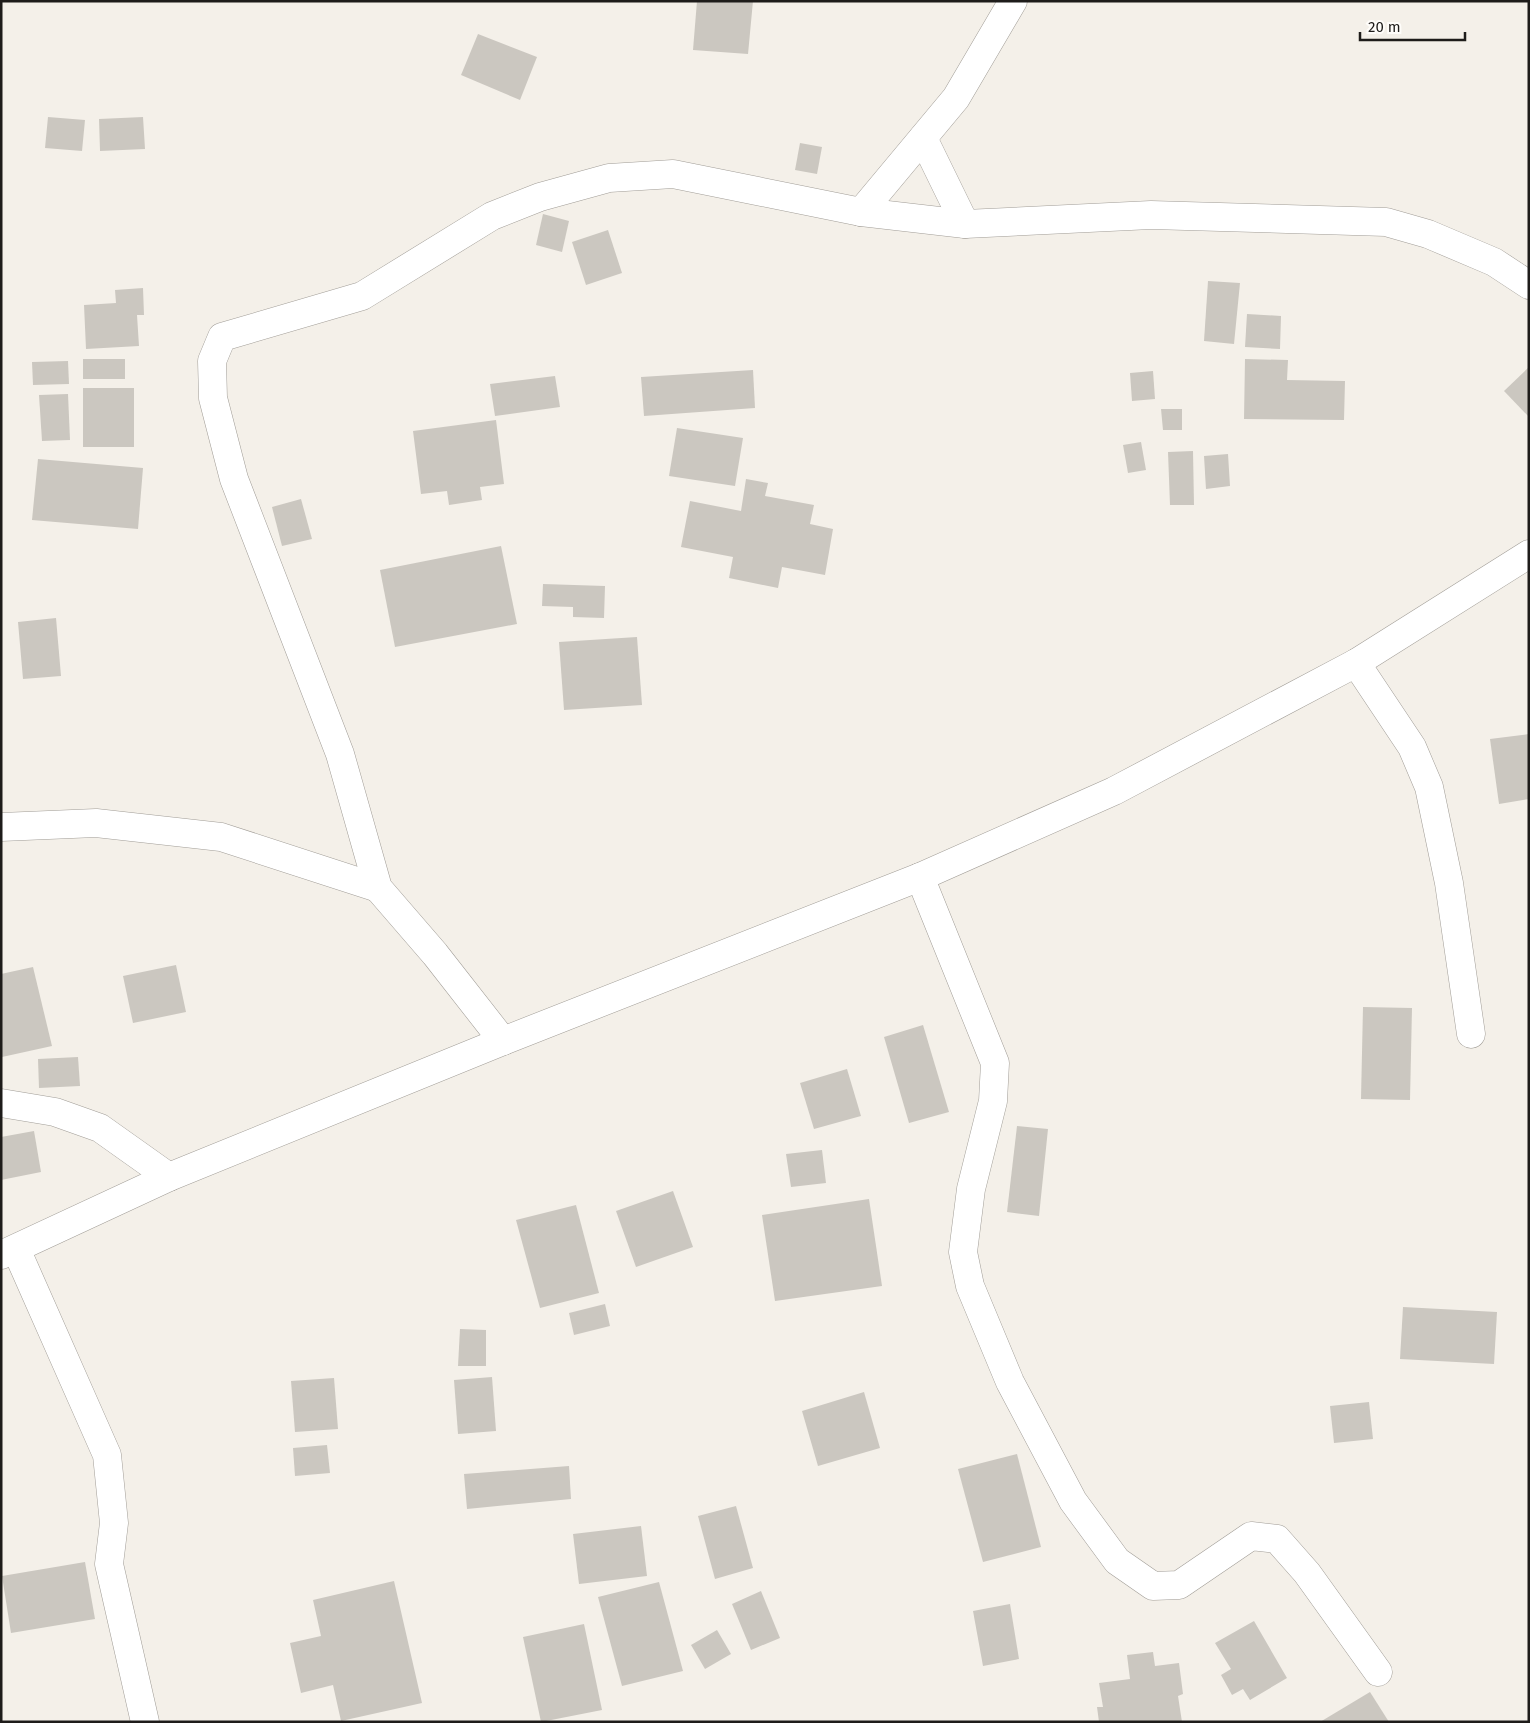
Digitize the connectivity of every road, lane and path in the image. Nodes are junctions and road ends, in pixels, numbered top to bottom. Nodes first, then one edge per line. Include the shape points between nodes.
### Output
1 (1013, 1) edge
2 (923, 138) junction
3 (861, 212) junction
4 (965, 224) junction
5 (1529, 285) edge
6 (1529, 554) edge
7 (1356, 663) junction
8 (1, 827) edge
9 (920, 877) junction
10 (378, 888) junction
11 (1471, 1034) dead end
12 (503, 1041) junction
13 (1, 1103) edge
14 (169, 1177) junction
15 (9, 1252) edge
16 (1378, 1672) dead end
17 (146, 1722) edge

1 - 2 street via 956,98
2 - 3 street
2 - 4 street
3 - 4 street
3 - 10 street via 673,174 609,178 492,216 362,296 222,337 212,361 213,398 234,479 340,754
4 - 5 street via 1151,215 1386,222 1428,234 1494,262
6 - 7 street
7 - 9 street via 1114,791
7 - 11 street via 1412,747 1429,787 1450,883
8 - 10 street via 96,823 221,837
9 - 12 street
9 - 16 street via 995,1064 993,1101 971,1189 963,1252 970,1286 1010,1382 1073,1501 1117,1561 1153,1586 1179,1585 1251,1536 1277,1539 1308,1574
10 - 12 street
12 - 14 street
13 - 14 street via 55,1112 100,1128
14 - 15 street
15 - 17 street via 107,1455 114,1522 109,1564

